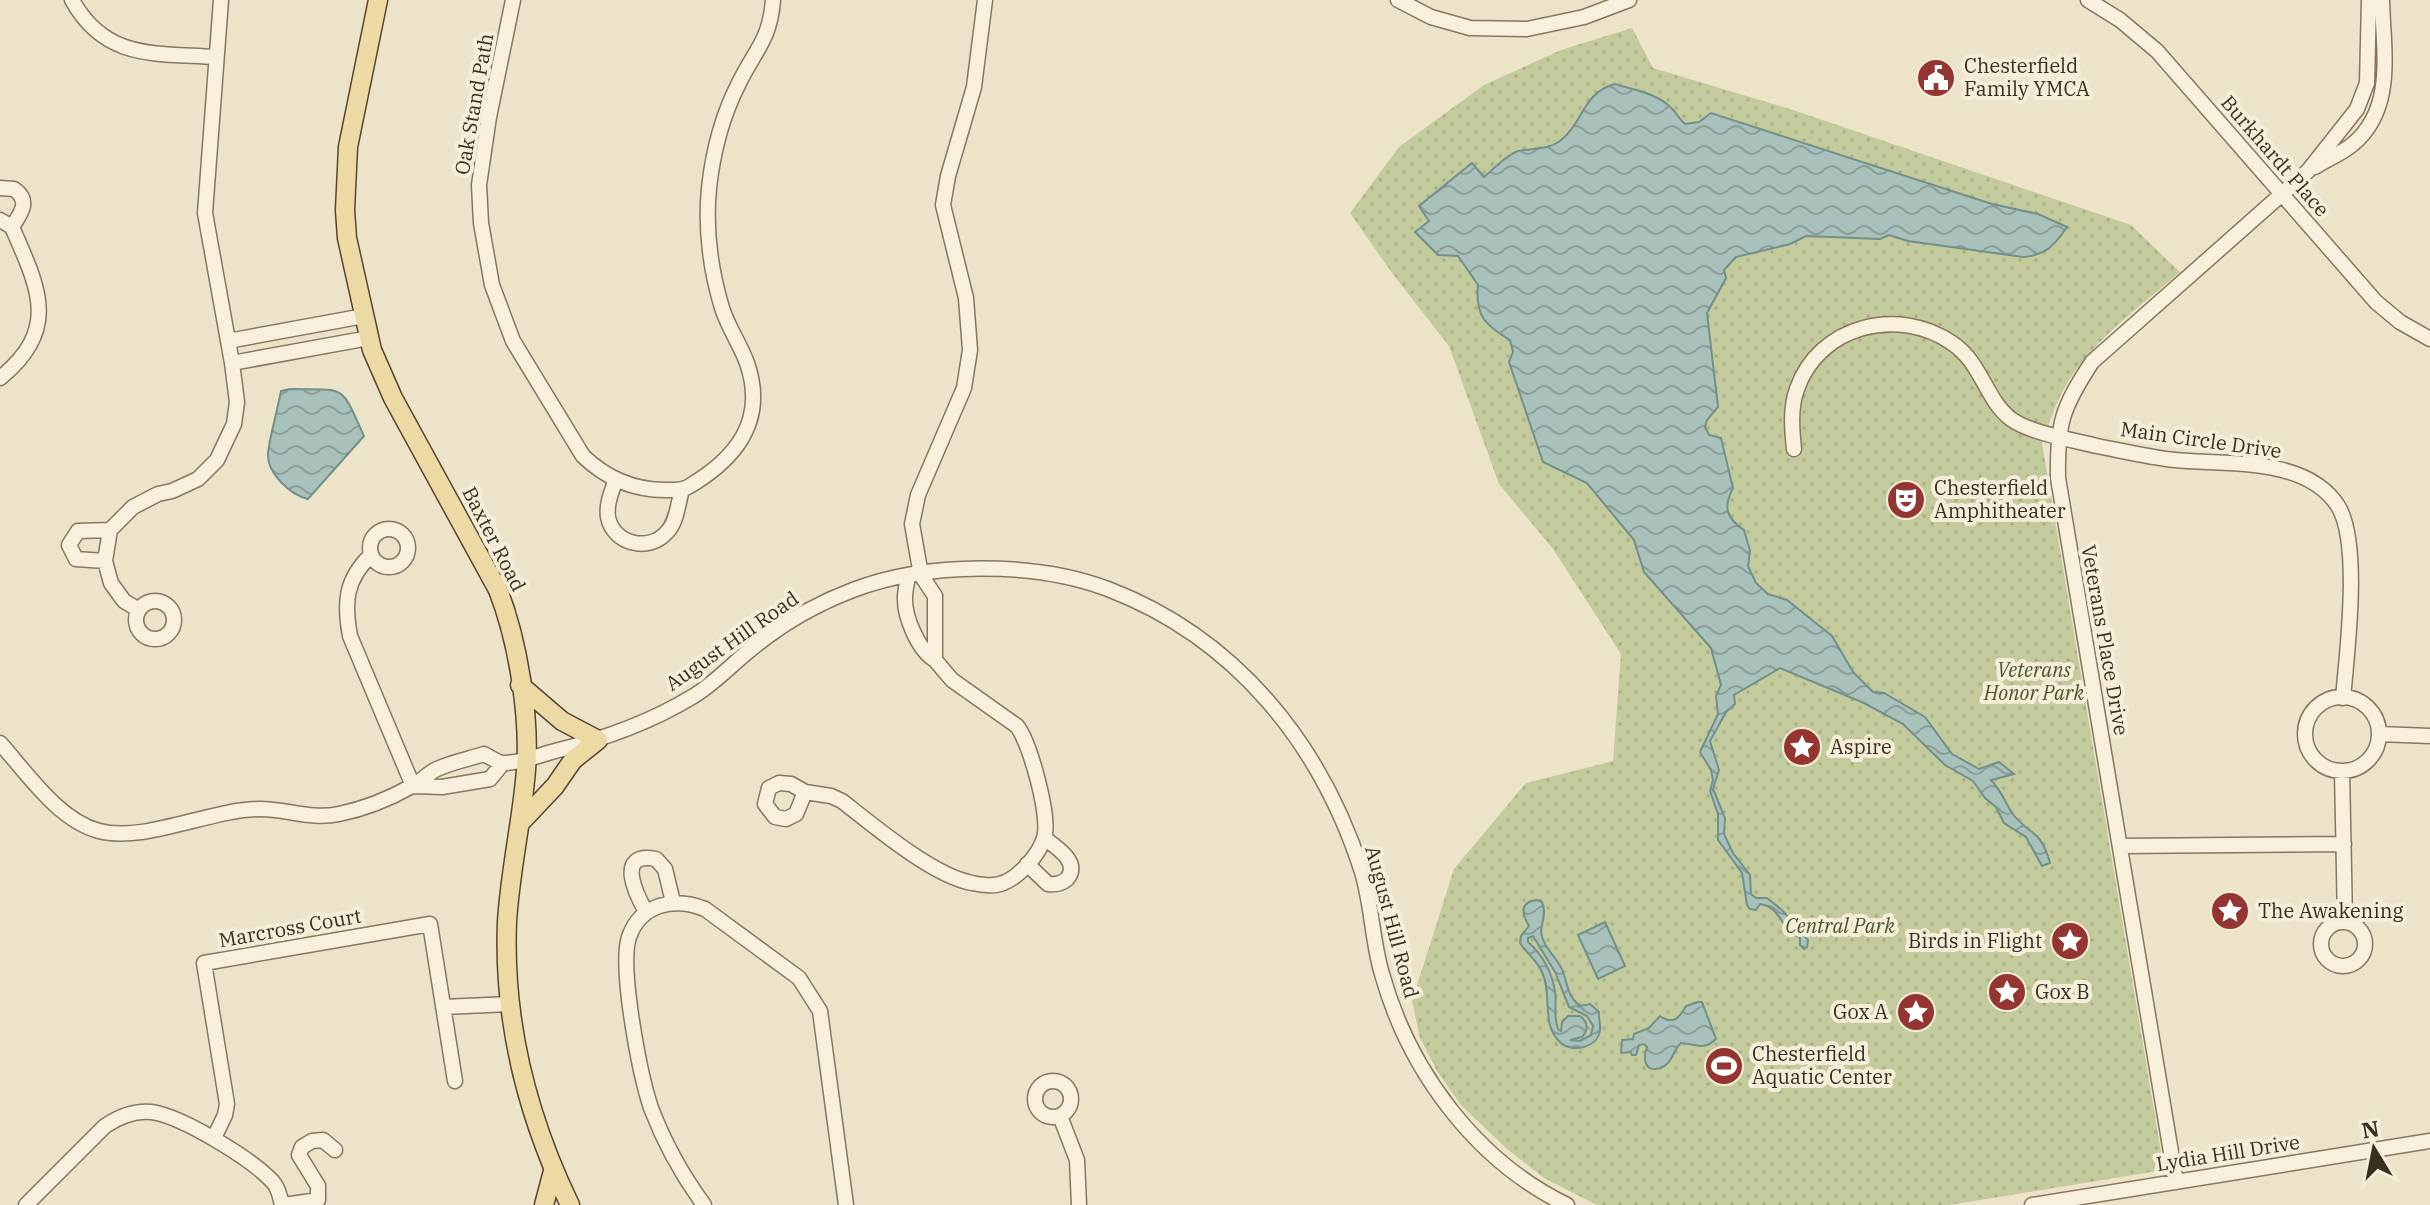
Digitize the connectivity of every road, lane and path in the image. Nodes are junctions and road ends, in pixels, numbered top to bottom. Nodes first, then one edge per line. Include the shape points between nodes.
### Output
1 (72, 0) edge
2 (221, 0) edge
3 (378, 0) edge
4 (513, 0) edge
5 (773, 0) edge
6 (985, 0) edge
7 (1398, 0) edge
8 (1629, 0) edge
9 (2088, 0) edge
10 (2369, 0) edge
11 (2382, 0) edge
12 (215, 57) junction
13 (2308, 171) junction
14 (0, 188) edge
15 (2282, 195) junction
16 (6, 224) edge
17 (364, 316) junction
18 (369, 338) junction
19 (2430, 339) edge
20 (228, 341) junction
21 (232, 363) junction
22 (0, 378) edge
23 (2058, 435) junction
24 (1794, 449) dead end
25 (616, 479) junction
26 (682, 490) junction
27 (110, 530) junction
28 (371, 555) dead end
29 (105, 561) junction
30 (915, 576) junction
31 (139, 610) dead end
32 (935, 660) junction
33 (520, 685) junction
34 (2343, 698) junction
35 (2379, 734) junction
36 (2430, 736) edge
37 (598, 740) junction
38 (0, 743) edge
39 (526, 758) junction
40 (503, 763) junction
41 (2342, 771) junction
42 (413, 786) junction
43 (805, 792) dead end
44 (521, 822) junction
45 (1044, 838) junction
46 (2344, 844) junction
47 (2120, 846) junction
48 (1027, 864) junction
49 (673, 902) junction
50 (646, 912) junction
51 (2345, 921) dead end
52 (510, 1004) junction
53 (443, 1007) junction
54 (455, 1081) dead end
55 (1060, 1116) dead end
56 (214, 1138) junction
57 (2430, 1142) edge
58 (335, 1150) dead end
59 (553, 1171) junction
60 (2176, 1182) junction
61 (319, 1203) edge
62 (26, 1205) edge
63 (283, 1205) edge
64 (544, 1205) edge
65 (570, 1205) edge
66 (704, 1205) edge
67 (846, 1205) edge
68 (1079, 1205) edge
69 (1567, 1205) edge
70 (2032, 1205) edge

1 - 12 street via 99,35 122,48
2 - 12 street
3 - 17 main road, Baxter Road via 348,147 345,210
4 - 25 street, Oak Stand Path via 479,185 492,285 513,341 583,456
5 - 26 street via 765,41 740,81 714,148 708,217 711,264 723,310 748,364 753,409 747,433 734,453
6 - 30 street via 974,87 943,205 966,298 970,350 964,388 918,495 912,524
7 - 8 street via 1470,28 1527,29 1584,17
9 - 15 street, Burkhardt Place via 2157,51
10 - 13 street via 2367,83 2357,109
11 - 13 street via 2384,92 2374,120 2353,144
12 - 20 street via 205,213
13 - 15 street, Veterans Place Drive
14 - 16 street via 14,189 24,209
15 - 19 street, Burkhardt Place via 2376,302
15 - 23 street, Veterans Place Drive via 2092,362 2069,397
16 - 22 street via 38,287 39,313 35,337 20,362
17 - 18 main road, Baxter Road
17 - 20 street
18 - 21 street
18 - 33 main road, Baxter Road via 393,398 498,590
20 - 21 street
21 - 27 street via 234,424 217,460 198,479 133,507
23 - 24 street, Main Circle Drive via 2009,418 1973,361 1942,337 1902,324 1872,325 1843,334 1807,368 1796,391 1791,422
23 - 34 street, Main Circle Drive via 2125,453 2246,463 2305,477 2322,488 2337,505 2348,540
23 - 47 street, Veterans Place Drive via 2058,478
25 - 26 street, Oak Stand Path via 645,490
25 - 26 street via 607,509 614,531 627,542 658,540 667,533
27 - 29 street
27 - 29 street via 78,531 69,545 76,559
28 - 42 street via 347,591 350,636
29 - 31 street via 111,583
30 - 32 street via 935,596
30 - 32 street via 905,597 907,613 921,646
30 - 37 street, August Hill Road via 885,580 818,606 783,625 694,696
30 - 69 street, August Hill Road via 1016,569 1104,588 1149,606 1202,639 1252,682 1314,761 1333,803 1362,874 1381,972 1411,1050 1464,1127 1540,1192
32 - 45 street via 952,680 1024,736 1046,824
33 - 37 main road via 562,721
33 - 39 main road, Baxter Road
34 - 35 street via 2371,711
34 - 41 street via 2316,708 2305,730 2318,763
35 - 36 street
35 - 41 street via 2371,756
37 - 39 street, August Hill Road
37 - 44 main road via 573,760
38 - 42 street via 81,823 122,834 261,809 313,817 338,814
39 - 40 street, August Hill Road
39 - 44 main road, Baxter Road
40 - 42 street via 490,779
40 - 42 street via 484,754 436,769
41 - 46 street
43 - 48 street via 842,801 925,862 969,883 1003,883
44 - 52 main road, Baxter Road via 508,920
45 - 48 street
45 - 48 street via 1067,856 1068,877 1048,884
46 - 47 street
46 - 51 street
47 - 60 street, Veterans Place Drive
49 - 50 street
49 - 50 street via 665,869 656,859 642,860 630,875
49 - 67 street via 705,909 799,978 814,999 820,1011
50 - 66 street via 629,938 626,957 637,1051 663,1136
52 - 53 street
52 - 59 main road, Baxter Road via 523,1078
53 - 54 street, Marcross Court
53 - 56 street, Marcross Court via 430,924 204,963 227,1104
55 - 68 street via 1077,1160
56 - 62 street via 158,1113 115,1119
56 - 63 street via 274,1183
57 - 60 street, Lydia Hill Drive
58 - 61 street via 323,1140 312,1141 299,1155 318,1186
59 - 64 main road
59 - 65 main road, Baxter Road
60 - 70 street, Lydia Hill Drive
61 - 63 street

